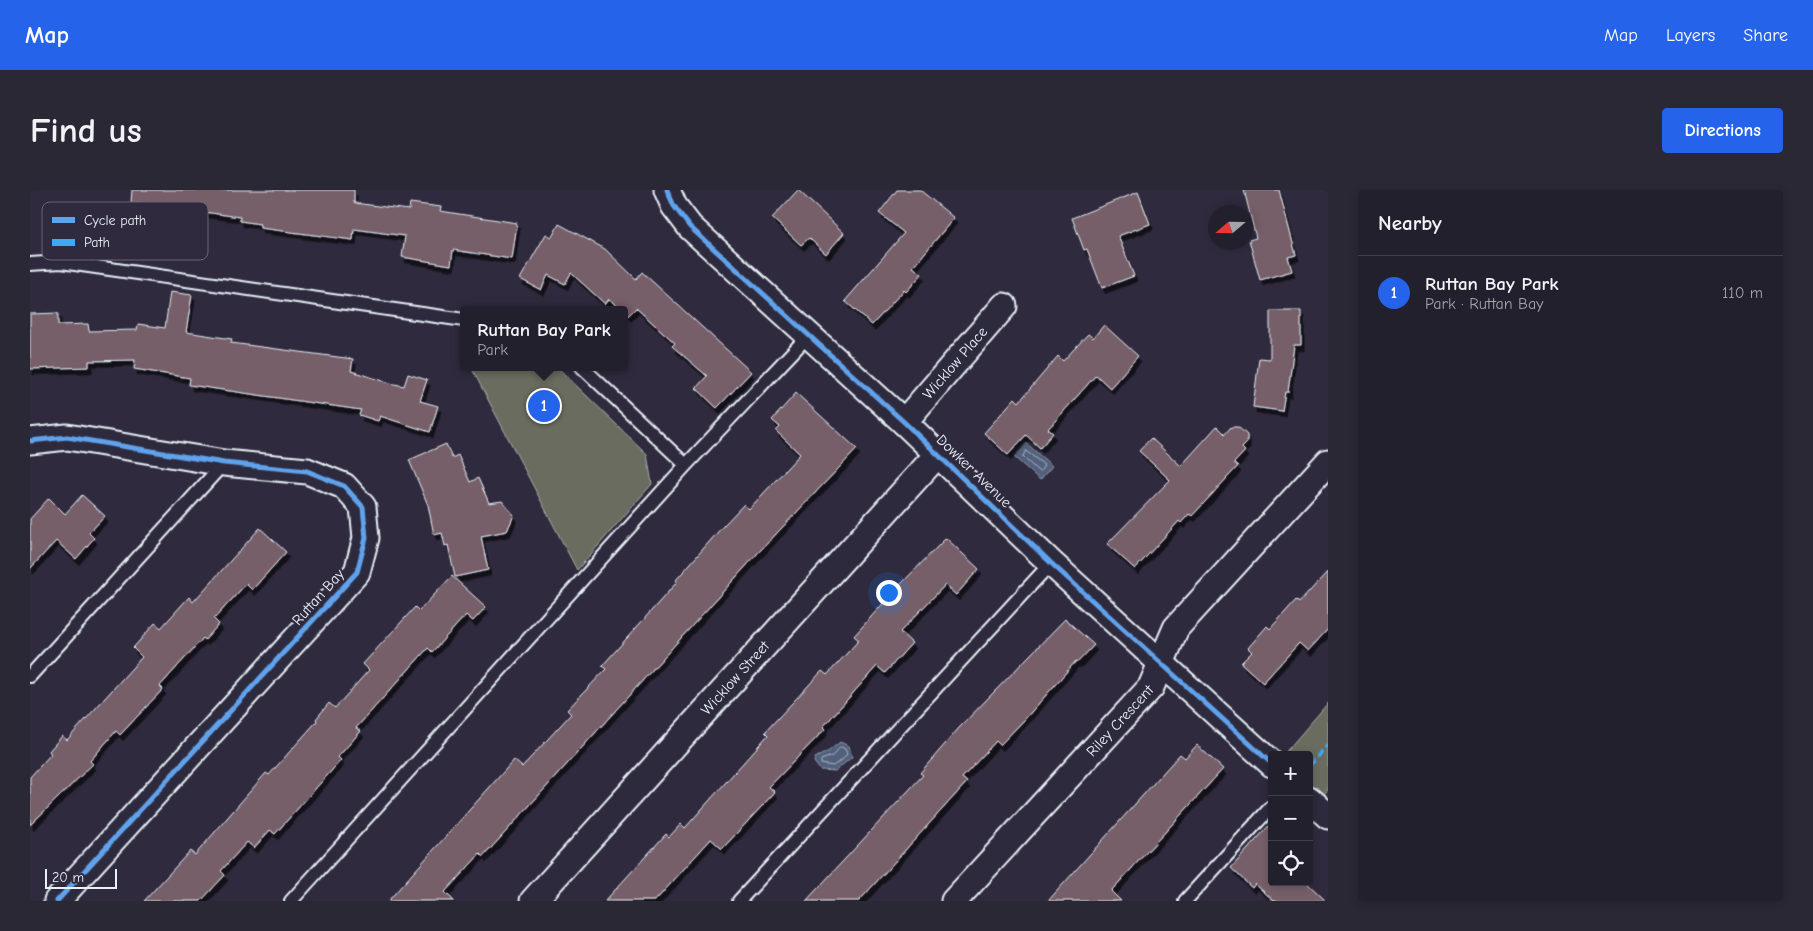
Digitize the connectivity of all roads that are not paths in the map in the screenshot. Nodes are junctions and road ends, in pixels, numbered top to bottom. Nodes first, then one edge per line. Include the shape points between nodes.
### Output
1 (667, 190) edge
2 (30, 264) edge
3 (1004, 306) dead end
4 (460, 319) edge
5 (808, 336) junction
6 (586, 371) edge
7 (904, 422) junction
8 (30, 442) edge
9 (938, 454) junction
10 (1328, 462) edge
11 (224, 463) junction
12 (686, 465) junction
13 (1051, 563) junction
14 (1160, 662) junction
15 (30, 676) edge
16 (1268, 760) edge
17 (1313, 803) edge
18 (1268, 810) edge
19 (1328, 816) edge
20 (57, 901) edge
21 (291, 901) edge
22 (533, 901) edge
23 (739, 901) edge
24 (954, 901) edge
25 (1185, 901) edge

1 - 5 street, Dowker Avenue via 674,206 690,227
2 - 4 lane via 61,262
3 - 7 street, Wicklow Place
5 - 7 street, Dowker Avenue
5 - 12 lane
6 - 12 lane
7 - 9 street, Dowker Avenue
8 - 11 street, Ruttan Bay via 67,437
9 - 13 street, Dowker Avenue
9 - 22 street, Wicklow Street
10 - 14 street, Riley Crescent via 1176,628
11 - 15 lane
11 - 20 street, Ruttan Bay via 307,471 344,486 363,507 366,538 357,572
12 - 21 lane
13 - 14 street, Dowker Avenue
13 - 23 lane
14 - 16 street, Dowker Avenue
14 - 24 street, Riley Crescent via 1151,687
17 - 19 street
18 - 25 lane

